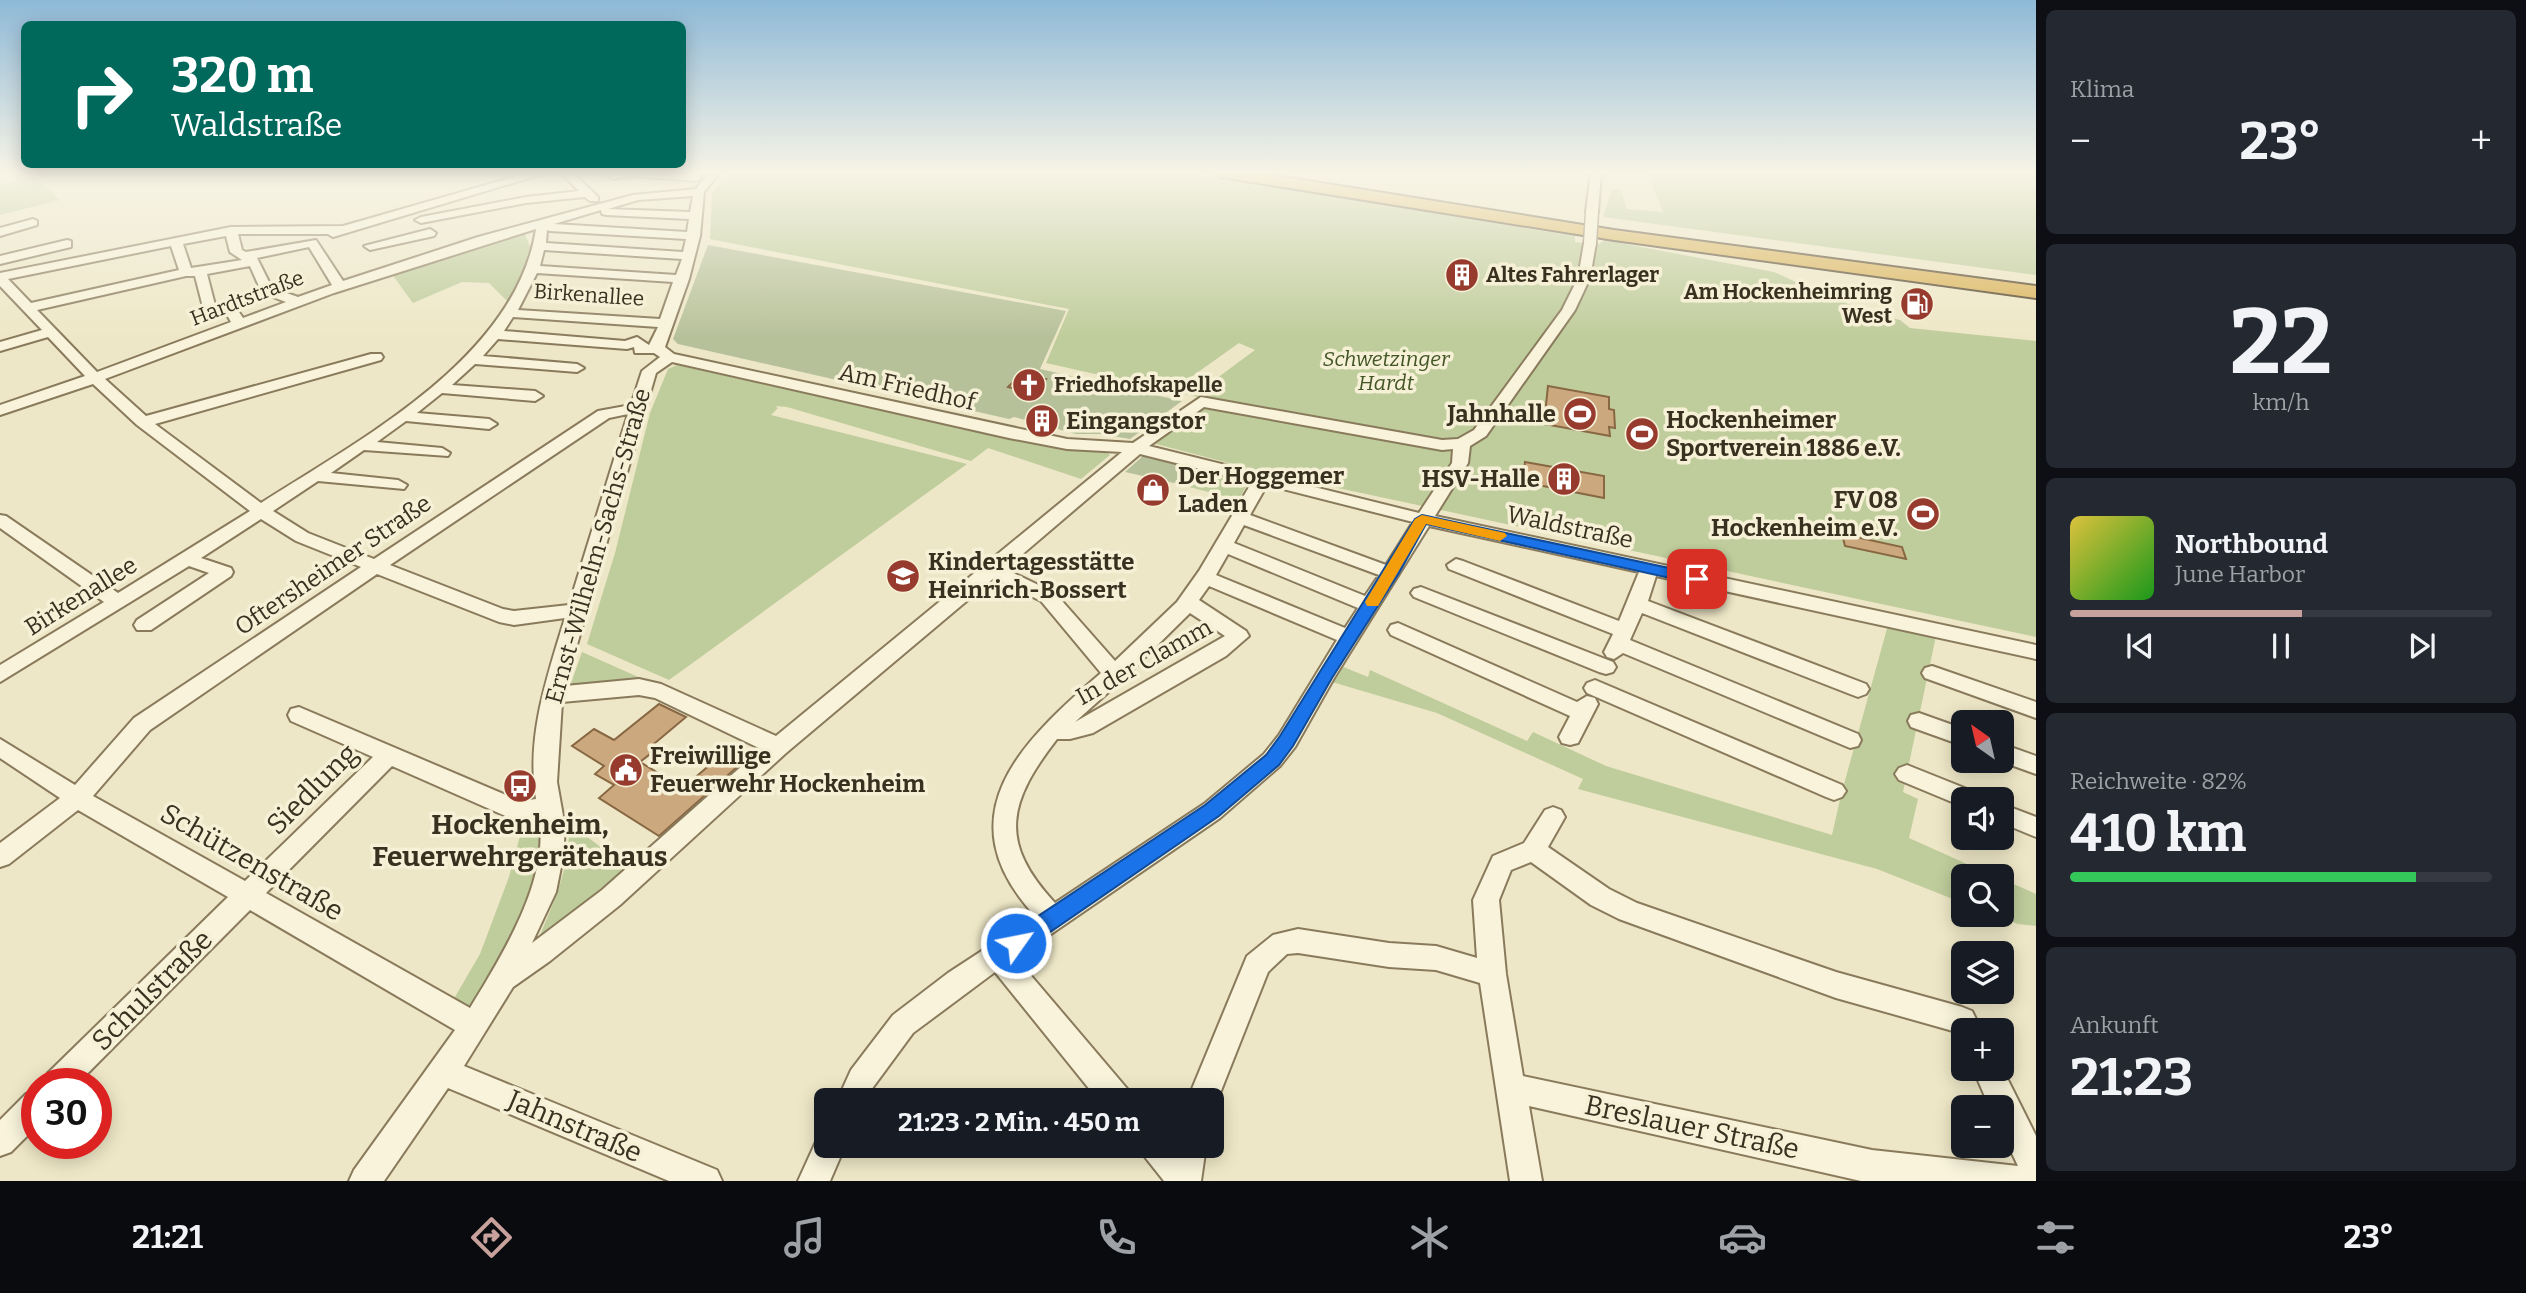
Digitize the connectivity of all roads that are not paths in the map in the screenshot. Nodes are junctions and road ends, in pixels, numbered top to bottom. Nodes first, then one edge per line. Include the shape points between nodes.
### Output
1 (18, 227) edge
2 (357, 227) edge
3 (380, 227) edge
4 (535, 227) edge
5 (539, 227) edge
6 (556, 227) edge
7 (694, 227) edge
8 (1570, 227) edge
9 (1591, 227) edge
10 (1620, 227) edge
11 (351, 229) junction
12 (232, 230) junction
13 (0, 232) edge
14 (430, 233) dead end
15 (1614, 234) junction
16 (694, 236) junction
17 (176, 242) junction
18 (312, 243) junction
19 (67, 244) dead end
20 (370, 246) junction
21 (540, 246) junction
22 (689, 256) junction
23 (250, 258) junction
24 (0, 260) edge
25 (1778, 268) dead end
26 (534, 269) junction
27 (387, 270) junction
28 (193, 272) junction
29 (683, 279) junction
30 (2, 283) edge
31 (2036, 283) edge
32 (339, 286) junction
33 (2036, 292) edge
34 (297, 301) junction
35 (27, 308) junction
36 (509, 313) junction
37 (239, 323) junction
38 (665, 323) junction
39 (50, 332) junction
40 (494, 334) junction
41 (0, 347) edge
42 (663, 352) junction
43 (376, 357) dead end
44 (469, 359) junction
45 (577, 368) dead end
46 (95, 378) junction
47 (438, 388) junction
48 (535, 396) dead end
49 (1201, 402) joint
50 (638, 408) junction
51 (0, 410) edge
52 (402, 416) junction
53 (143, 422) junction
54 (489, 424) dead end
55 (1462, 444) junction
56 (361, 445) junction
57 (1137, 448) junction
58 (442, 453) dead end
59 (316, 476) junction
60 (1262, 479) junction
61 (398, 485) dead end
62 (262, 512) junction
63 (1238, 517) junction
64 (1422, 519) junction
65 (0, 520) edge
66 (1225, 547) junction
67 (187, 559) junction
68 (1456, 565) dead end
69 (375, 567) junction
70 (1649, 569) junction
71 (993, 570) junction
72 (1391, 573) junction
73 (1204, 577) junction
74 (1421, 593) dead end
75 (1186, 601) junction
76 (117, 603) junction
77 (1637, 604) junction
78 (1371, 606) junction
79 (579, 610) junction
80 (144, 625) dead end
81 (1398, 631) dead end
82 (1621, 637) junction
83 (1350, 638) junction
84 (2036, 652) edge
85 (1606, 667) junction
86 (1931, 673) dead end
87 (1115, 675) junction
88 (0, 676) edge
89 (1595, 688) junction
90 (1858, 689) dead end
91 (552, 695) junction
92 (2036, 710) edge
93 (1582, 713) junction
94 (299, 715) dead end
95 (1919, 721) dead end
96 (1051, 731) junction
97 (1951, 733) edge
98 (1570, 737) dead end
99 (1850, 740) dead end
100 (0, 747) edge
101 (778, 747) junction
102 (390, 754) junction
103 (2014, 757) edge
104 (2036, 765) edge
105 (1907, 774) dead end
106 (1834, 791) dead end
107 (1951, 792) edge
108 (77, 797) junction
109 (551, 807) junction
110 (1553, 817) dead end
111 (2014, 818) edge
112 (2036, 827) edge
113 (1533, 850) junction
114 (0, 857) edge
115 (246, 896) junction
116 (1053, 919) junction
117 (997, 955) junction
118 (1492, 974) junction
119 (503, 978) junction
120 (1955, 1018) edge
121 (475, 1026) junction
122 (73, 1068) edge
123 (444, 1072) junction
124 (1993, 1081) edge
125 (858, 1088) edge
126 (1107, 1088) edge
127 (1207, 1088) edge
128 (1512, 1088) junction
129 (21, 1121) edge
130 (0, 1142) edge
131 (825, 1158) edge
132 (1166, 1158) edge
133 (1189, 1158) edge
134 (2036, 1169) edge
135 (1875, 1173) edge
136 (365, 1181) edge
137 (706, 1181) edge
138 (814, 1181) edge
139 (1185, 1181) edge
140 (1526, 1181) edge
141 (2017, 1181) edge

1 - 13 street
2 - 11 street
3 - 11 street
4 - 27 street, Hardtstraße
5 - 21 street, Birkenallee
6 - 16 street
7 - 16 street, Ernst-Wilhelm-Sachs-Straße
8 - 15 highway
9 - 55 street, bridge via 1584,278 1569,310 1480,433
10 - 31 highway
11 - 12 street
11 - 18 street via 310,238
11 - 20 street
12 - 17 street
12 - 23 street via 236,252
14 - 20 street
15 - 25 highway
15 - 33 highway
16 - 22 street, Ernst-Wilhelm-Sachs-Straße
17 - 28 street
17 - 30 street
18 - 23 street
18 - 32 street
19 - 24 street
20 - 27 street
21 - 22 street, Birkenallee
21 - 26 street, Birkenallee
22 - 29 street, Ernst-Wilhelm-Sachs-Straße
23 - 28 street
23 - 34 street via 267,290
26 - 29 street, Birkenallee
26 - 36 street, Birkenallee
27 - 32 street, Hardtstraße
28 - 35 street
28 - 37 street via 209,308 232,312
29 - 38 street, Ernst-Wilhelm-Sachs-Straße
30 - 35 street
32 - 34 street, Hardtstraße
34 - 37 street, Hardtstraße
35 - 39 street
36 - 38 street, Birkenallee
36 - 40 street, Birkenallee
37 - 46 street, Hardtstraße
38 - 42 street, Ernst-Wilhelm-Sachs-Straße
39 - 41 street
39 - 46 street
40 - 42 street, Birkenallee via 627,345 637,341 642,344 640,350
40 - 44 street, Birkenallee
42 - 50 street, Ernst-Wilhelm-Sachs-Straße via 649,371
42 - 57 street, Am Friedhof via 1009,433 1067,444
43 - 53 street
44 - 45 street
44 - 47 street, Birkenallee
46 - 51 street, Hardtstraße
46 - 53 street
47 - 48 street
47 - 52 street, Birkenallee
49 - 55 street via 1441,445
49 - 57 street
50 - 69 street, Oftersheimer Straße via 604,414
50 - 79 street, Ernst-Wilhelm-Sachs-Straße
52 - 54 street
52 - 56 street, Birkenallee
53 - 62 street
55 - 64 street via 1460,463
56 - 58 street
56 - 59 street, Birkenallee
57 - 60 street, Waldstraße
57 - 71 street
59 - 61 street
59 - 62 street, Birkenallee
60 - 63 street, In der Clamm
60 - 64 street, Waldstraße
62 - 67 street, Birkenallee
62 - 69 street via 302,537
63 - 66 street, In der Clamm
63 - 72 street
64 - 70 street, Waldstraße
64 - 72 street
65 - 76 street
66 - 73 street, In der Clamm
66 - 78 street
67 - 76 street, Birkenallee
67 - 80 street via 224,572
68 - 82 street
69 - 79 street via 508,617
69 - 108 street, Oftersheimer Straße via 142,724
70 - 77 street
70 - 84 street, Waldstraße
71 - 87 street, In der Clamm via 1048,597
71 - 101 street
72 - 78 street
73 - 75 street, In der Clamm
73 - 83 street, In der Clamm
74 - 85 street
75 - 87 street, In der Clamm via 1173,620
75 - 96 street, In der Clamm via 1239,636 1085,727
76 - 88 street, Birkenallee
77 - 82 street
77 - 90 street
78 - 83 street
79 - 91 street, Ernst-Wilhelm-Sachs-Straße
81 - 93 street
82 - 85 street
82 - 99 street
83 - 116 street via 1272,760 1212,811
85 - 89 street
86 - 92 street
87 - 96 street, In der Clamm
89 - 93 street
89 - 106 street
91 - 101 street via 650,689
91 - 109 street, Ernst-Wilhelm-Sachs-Straße via 545,782
93 - 98 street
94 - 102 street, Siedlung
95 - 97 street
96 - 116 street, In der Clamm via 1015,780 1003,827 1016,875
100 - 108 street, Schützenstraße
101 - 119 street via 547,950
102 - 109 street, Siedlung via 518,811
102 - 115 street, Siedlung
103 - 104 street
105 - 107 street
108 - 114 street, Oftersheimer Straße
108 - 115 street, Schützenstraße
109 - 119 street, Ernst-Wilhelm-Sachs-Straße via 554,827 543,892
110 - 113 street
111 - 112 street
113 - 118 street via 1502,863 1486,900
113 - 120 street via 1628,911 1836,985
115 - 121 street, Schützenstraße
115 - 122 street, Schulstraße
116 - 117 street
117 - 125 street via 903,1024
117 - 126 street
118 - 127 street via 1436,958 1298,941 1282,943 1257,965
118 - 128 street
119 - 121 street, Ernst-Wilhelm-Sachs-Straße
121 - 123 street, Ernst-Wilhelm-Sachs-Straße
123 - 136 street, Ernst-Wilhelm-Sachs-Straße
123 - 137 street, Jahnstraße
124 - 134 street
128 - 135 street, Breslauer Straße
128 - 140 street
129 - 130 street
131 - 138 street
132 - 139 street
133 - 139 street
135 - 141 street, Breslauer Straße

